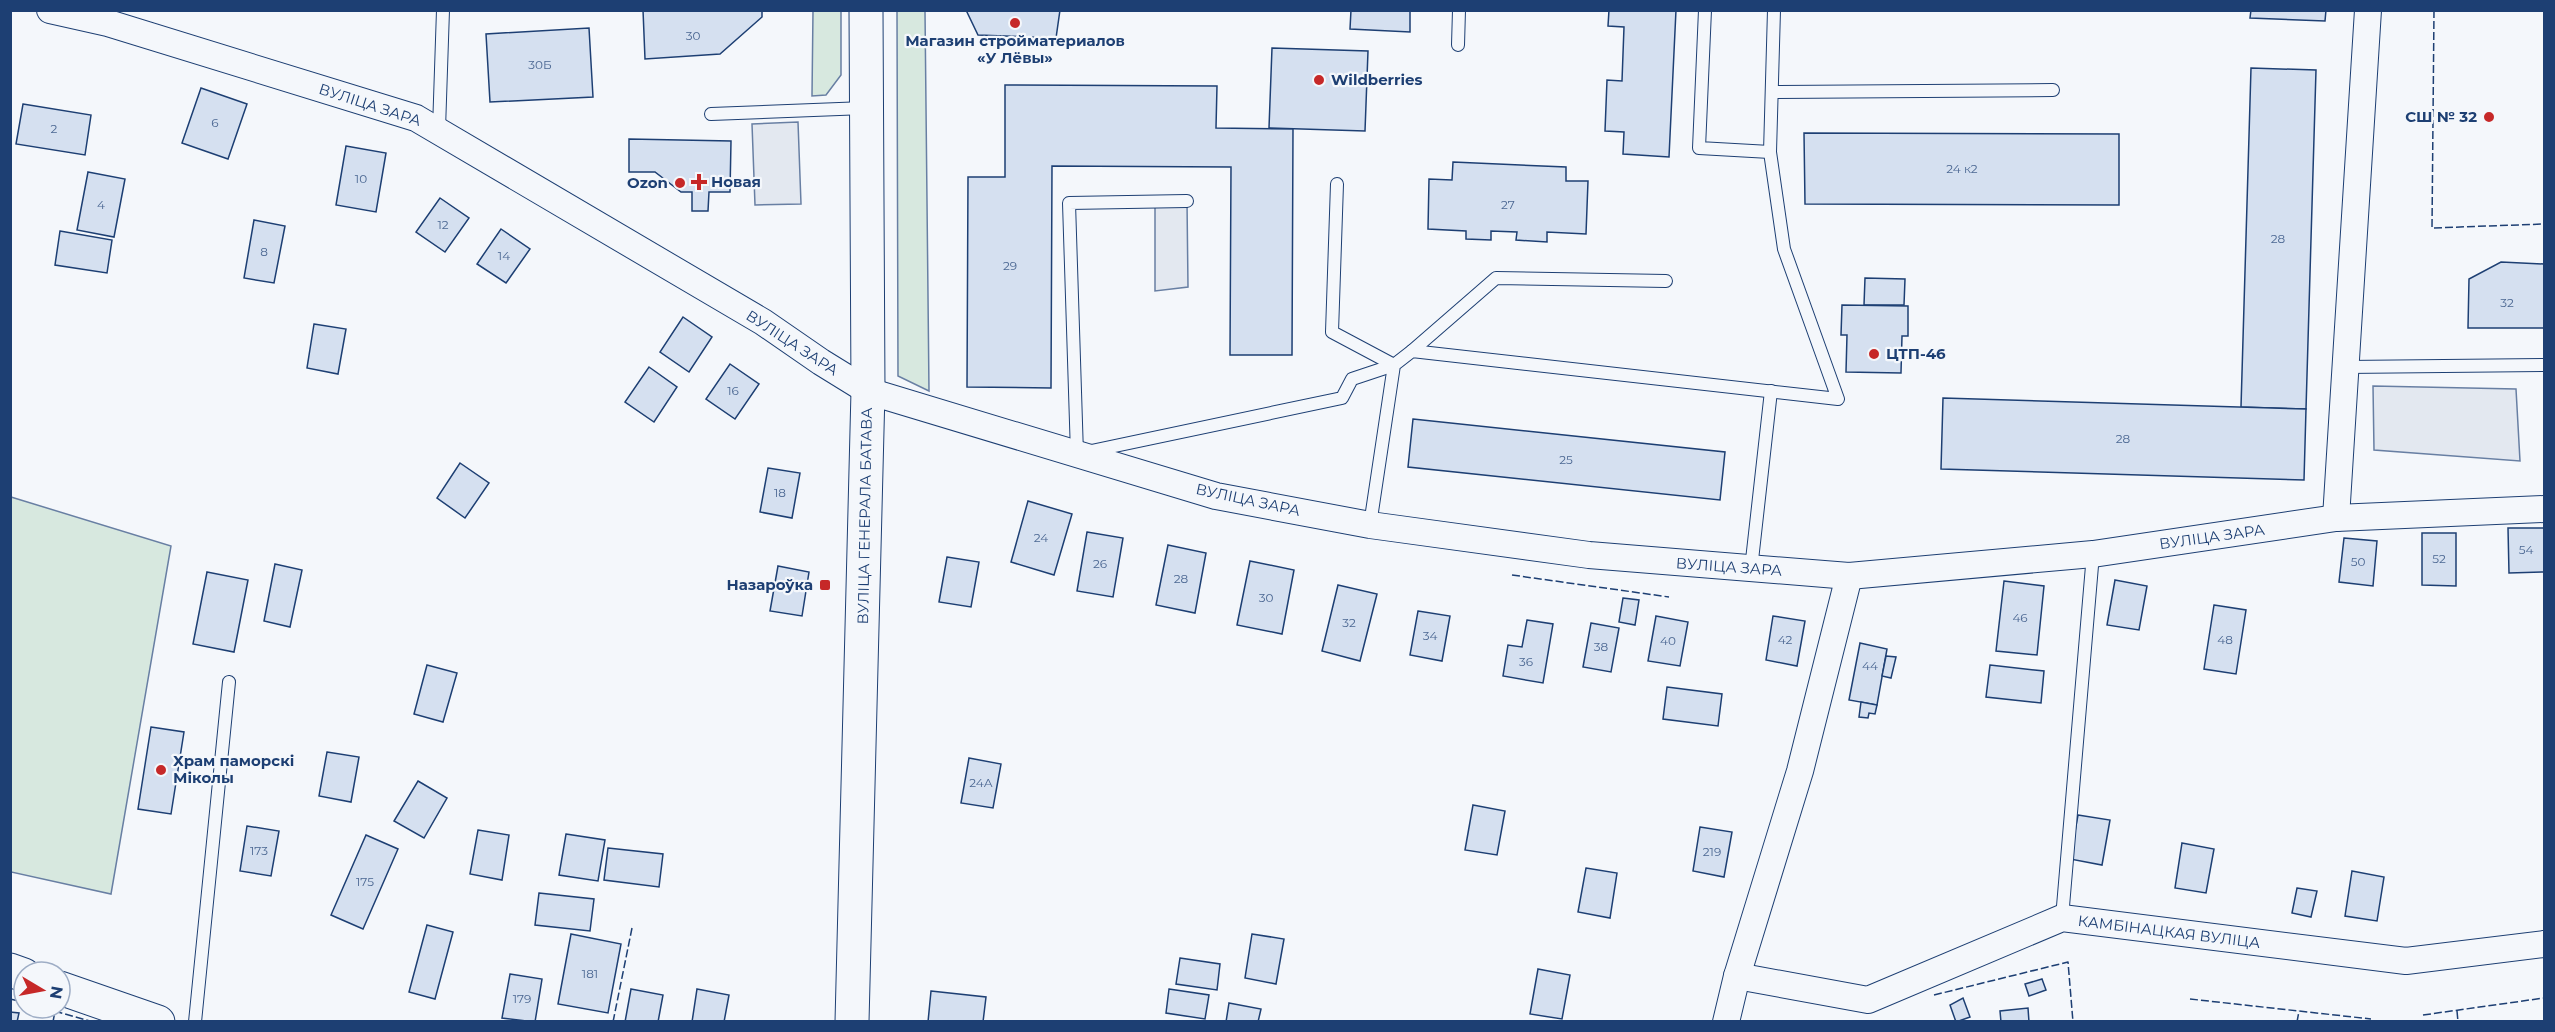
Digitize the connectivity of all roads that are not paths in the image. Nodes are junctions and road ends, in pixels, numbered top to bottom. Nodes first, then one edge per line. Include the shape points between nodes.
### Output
1 (50, 10) edge
2 (442, 10) edge
3 (866, 10) edge
4 (1459, 10) edge
5 (1705, 10) edge
6 (1774, 10) edge
7 (2368, 10) edge
8 (1458, 45) dead end
9 (2053, 90) dead end
10 (1773, 92) junction
11 (867, 108) junction
12 (711, 114) dead end
13 (439, 129) junction
14 (1770, 152) junction
15 (1337, 184) dead end
16 (1187, 201) dead end
17 (1666, 282) dead end
18 (1412, 351) junction
19 (1394, 365) junction
20 (2544, 365) edge
21 (2346, 367) junction
22 (868, 390) junction
23 (1771, 390) junction
24 (1077, 454) junction
25 (2544, 509) edge
26 (2336, 518) junction
27 (1370, 525) junction
28 (2093, 554) junction
29 (1751, 569) junction
30 (1849, 576) junction
31 (230, 682) dead end
32 (2062, 918) junction
33 (2544, 944) edge
34 (1737, 976) junction
35 (72, 992) edge
36 (158, 1022) edge
37 (195, 1022) edge
38 (852, 1022) edge
39 (1726, 1022) edge

1 - 13 street, ВУЛІЦА ЗАРА via 108,22 416,118
2 - 13 lane
3 - 11 street, ВУЛІЦА ГЕНЕРАЛА БАТАВА
4 - 8 lane
5 - 14 lane via 1699,148
6 - 10 lane
7 - 21 street
9 - 10 lane
10 - 14 lane
11 - 12 lane
11 - 22 street, ВУЛІЦА ГЕНЕРАЛА БАТАВА
13 - 22 street, ВУЛІЦА ЗАРА
14 - 23 lane via 1784,249 1838,399
15 - 19 lane via 1332,332
16 - 24 lane via 1070,203
17 - 18 lane via 1496,278
18 - 19 lane
18 - 23 lane
19 - 24 lane via 1352,379 1342,398
19 - 27 lane
20 - 21 lane
21 - 26 street
22 - 24 street, ВУЛІЦА ЗАРА
22 - 38 street, ВУЛІЦА ГЕНЕРАЛА БАТАВА
23 - 29 lane
24 - 27 street, ВУЛІЦА ЗАРА via 1216,496
25 - 26 street, ВУЛІЦА ЗАРА
26 - 28 street, ВУЛІЦА ЗАРА
27 - 29 street, ВУЛІЦА ЗАРА via 1588,555
28 - 30 street, ВУЛІЦА ЗАРА
28 - 32 lane
29 - 30 street, ВУЛІЦА ЗАРА
30 - 34 street via 1800,771
31 - 37 lane
32 - 33 street, КАМБІНАЦКАЯ ВУЛІЦА via 2406,961
32 - 34 street, КАМБІНАЦКАЯ ВУЛІЦА via 1868,1000
34 - 39 street
35 - 36 street

